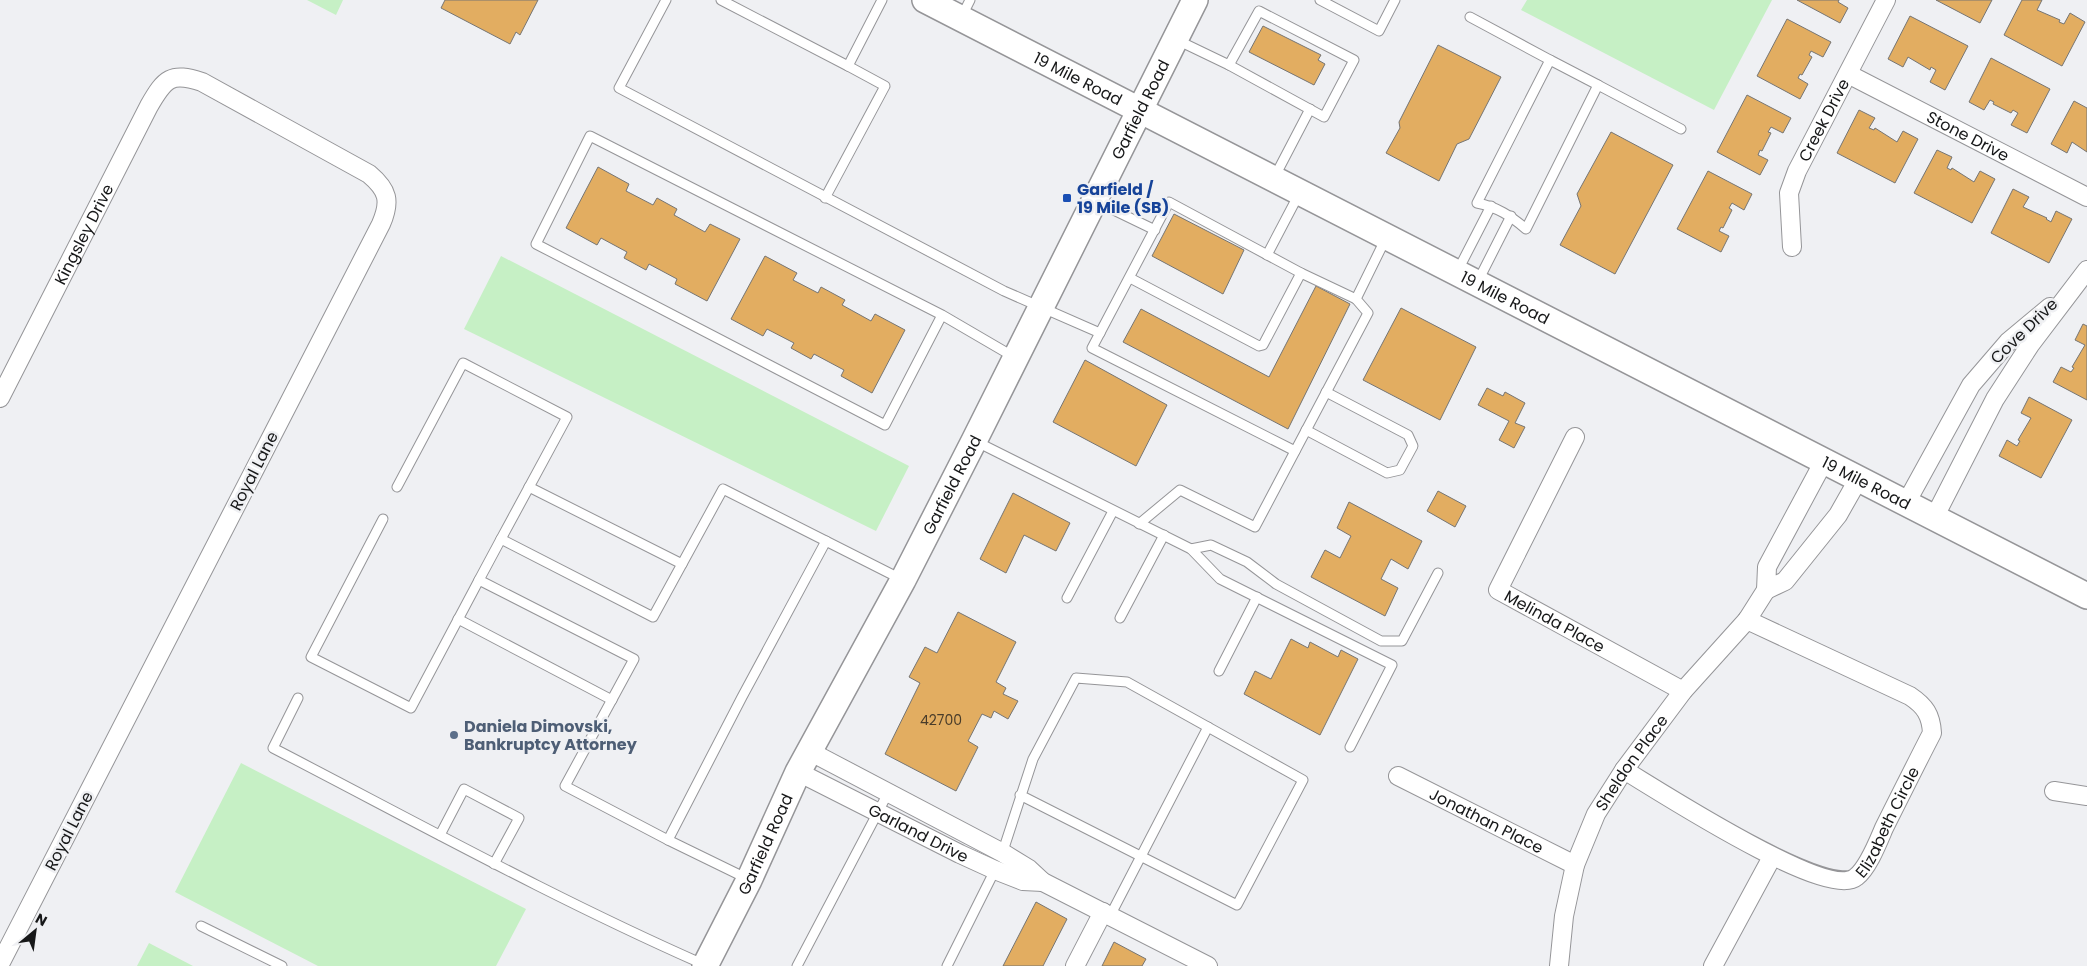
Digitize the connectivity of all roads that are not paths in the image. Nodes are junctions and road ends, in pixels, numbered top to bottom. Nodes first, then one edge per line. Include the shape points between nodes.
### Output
1 (666, 0) edge
2 (721, 0) edge
3 (882, 0) edge
4 (925, 0) edge
5 (1195, 0) edge
6 (1320, 0) edge
7 (1395, 0) edge
8 (1886, 0) edge
9 (966, 9) edge
10 (1470, 17) dead end
11 (1175, 39) junction
12 (1550, 60) junction
13 (1229, 65) junction
14 (848, 66) junction
15 (1848, 74) junction
16 (175, 76) joint
17 (1598, 85) junction
18 (1310, 109) junction
19 (1139, 110) junction
20 (1681, 129) dead end
21 (1274, 178) junction
22 (1300, 192) junction
23 (2087, 197) edge
24 (825, 198) junction
25 (1095, 201) junction
26 (1491, 206) junction
27 (1510, 216) junction
28 (1155, 230) junction
29 (1387, 237) junction
30 (1792, 247) dead end
31 (1267, 255) junction
32 (1301, 273) junction
33 (2083, 274) edge
34 (1130, 278) junction
35 (1467, 278) junction
36 (1356, 299) junction
37 (1042, 306) junction
38 (942, 315) junction
39 (1100, 333) junction
40 (1016, 358) junction
41 (1971, 385) junction
42 (1326, 392) junction
43 (0, 398) edge
44 (1995, 399) junction
45 (1306, 430) junction
46 (1575, 437) dead end
47 (974, 441) junction
48 (1295, 451) junction
49 (1824, 460) junction
50 (1858, 478) junction
51 (397, 487) dead end
52 (529, 487) junction
53 (1906, 503) junction
54 (1114, 511) junction
55 (1934, 518) junction
56 (383, 519) dead end
57 (1140, 524) junction
58 (1164, 535) junction
59 (501, 539) junction
60 (826, 541) junction
61 (1191, 549) junction
62 (682, 564) junction
63 (1438, 574) dead end
64 (479, 580) junction
65 (902, 580) junction
66 (1766, 590) junction
67 (2087, 596) edge
68 (1257, 597) junction
69 (1068, 598) dead end
70 (1120, 618) dead end
71 (458, 619) junction
72 (1747, 620) junction
73 (1220, 672) dead end
74 (1683, 691) junction
75 (298, 698) dead end
76 (612, 700) junction
77 (1208, 727) junction
78 (1350, 747) dead end
79 (804, 762) junction
80 (1624, 770) junction
81 (1398, 776) dead end
82 (2054, 791) dead end
83 (888, 793) junction
84 (1020, 795) junction
85 (2087, 796) edge
86 (878, 812) junction
87 (440, 835) junction
88 (668, 840) junction
89 (1002, 853) junction
90 (1141, 856) junction
91 (1772, 857) junction
92 (494, 864) junction
93 (1575, 865) junction
94 (995, 870) junction
95 (749, 880) junction
96 (1043, 882) junction
97 (1107, 914) junction
98 (201, 926) dead end
99 (0, 964) edge
100 (705, 965) edge
101 (282, 966) edge
102 (797, 966) edge
103 (947, 966) edge
104 (1075, 966) edge
105 (1208, 966) edge
106 (1559, 966) edge
107 (1713, 966) edge

1 - 24 lane via 619,88
2 - 14 lane
3 - 14 lane
4 - 9 street, 19 Mile Road
5 - 11 street, Garfield Road
6 - 7 lane via 1379,31
8 - 15 street, Creek Drive
9 - 19 street, 19 Mile Road
10 - 12 lane
11 - 13 lane
11 - 19 street, Garfield Road
12 - 17 lane
12 - 26 lane via 1477,203
13 - 18 lane
13 - 18 lane via 1259,11 1354,60 1324,118
14 - 24 lane via 885,86
15 - 23 street, Stone Drive
15 - 30 street, Creek Drive via 1796,171 1789,193
16 - 43 street, Kingsley Drive via 156,93
16 - 99 street, Royal Lane via 202,82 368,174 385,192 387,204 381,224
17 - 20 lane
17 - 27 lane via 1526,230
18 - 21 lane
19 - 21 street, 19 Mile Road
19 - 25 street, Garfield Road
21 - 22 street, 19 Mile Road
22 - 29 street, 19 Mile Road
22 - 31 lane
24 - 37 lane via 1004,291
25 - 28 lane
25 - 37 street, Garfield Road
26 - 27 lane
26 - 35 lane
27 - 35 lane
28 - 31 lane via 1169,202
28 - 34 lane
29 - 35 street, 19 Mile Road
29 - 36 lane
31 - 32 lane
32 - 34 lane via 1263,345 1258,346
32 - 36 lane
33 - 41 street, Cove Drive via 2008,342
33 - 44 street, Cove Drive
34 - 39 lane
35 - 49 street, 19 Mile Road
36 - 42 lane via 1368,313
37 - 39 lane
37 - 40 street, Garfield Road
38 - 38 lane via 590,136 536,244 885,425
38 - 40 lane
39 - 48 lane via 1092,348
40 - 47 street, Garfield Road
41 - 44 street
41 - 53 street, Cove Drive
42 - 45 lane
42 - 45 lane via 1408,434 1413,446 1400,470 1387,473
44 - 55 street, Cove Drive
45 - 48 lane
46 - 74 street, Melinda Place via 1498,590
47 - 54 lane
47 - 65 street, Garfield Road
48 - 57 lane via 1255,527 1180,490
49 - 50 street, 19 Mile Road
49 - 66 street, Sheldon Place via 1767,567
50 - 53 street, 19 Mile Road
50 - 66 street, Sheldon Place via 1838,515 1785,581
51 - 52 lane via 463,363 567,417
52 - 59 lane
52 - 62 lane
53 - 55 street, 19 Mile Road
54 - 57 lane
54 - 69 lane
55 - 67 street, 19 Mile Road
56 - 71 lane via 312,658 411,708
57 - 58 lane
58 - 61 lane
58 - 70 lane
59 - 62 lane via 653,617
59 - 64 lane
60 - 62 lane via 723,489
60 - 65 lane
60 - 88 lane
61 - 63 lane via 1211,545 1247,562 1276,584 1381,641 1402,641
61 - 68 lane via 1220,579
64 - 71 lane
64 - 76 lane via 634,659
65 - 79 street, Garfield Road
66 - 72 street, Sheldon Place
68 - 73 lane
68 - 78 lane via 1392,665
71 - 76 lane
72 - 74 street, Sheldon Place
72 - 91 street, Elizabeth Circle via 1910,696 1923,704 1931,719 1932,733 1870,858 1856,878 1842,882 1825,878
74 - 80 street, Sheldon Place
75 - 87 lane via 272,748
76 - 88 lane via 565,786
77 - 84 lane via 1127,682 1076,678 1033,759
77 - 90 lane
77 - 90 lane via 1303,780 1237,905
79 - 83 street, Garland Drive
79 - 86 street, Garland Drive
79 - 95 street, Garfield Road
80 - 91 street, Elizabeth Circle
80 - 93 street, Sheldon Place via 1596,814
81 - 93 street, Jonathan Place
82 - 85 street
83 - 86 lane
83 - 89 street, Garland Drive
84 - 89 lane
84 - 90 lane
86 - 94 street, Garland Drive
86 - 102 lane
87 - 92 lane
87 - 92 lane via 464,789 480,797 519,818
88 - 95 lane
89 - 94 lane
89 - 96 street, Garland Drive via 1029,869
90 - 97 lane
91 - 107 street
92 - 100 lane
93 - 106 street, Sheldon Place via 1564,916
94 - 96 street, Garland Drive via 1024,881
94 - 103 lane
95 - 100 street, Garfield Road
96 - 97 street, Garland Drive
97 - 104 street
97 - 105 street, Garland Drive
98 - 101 lane

